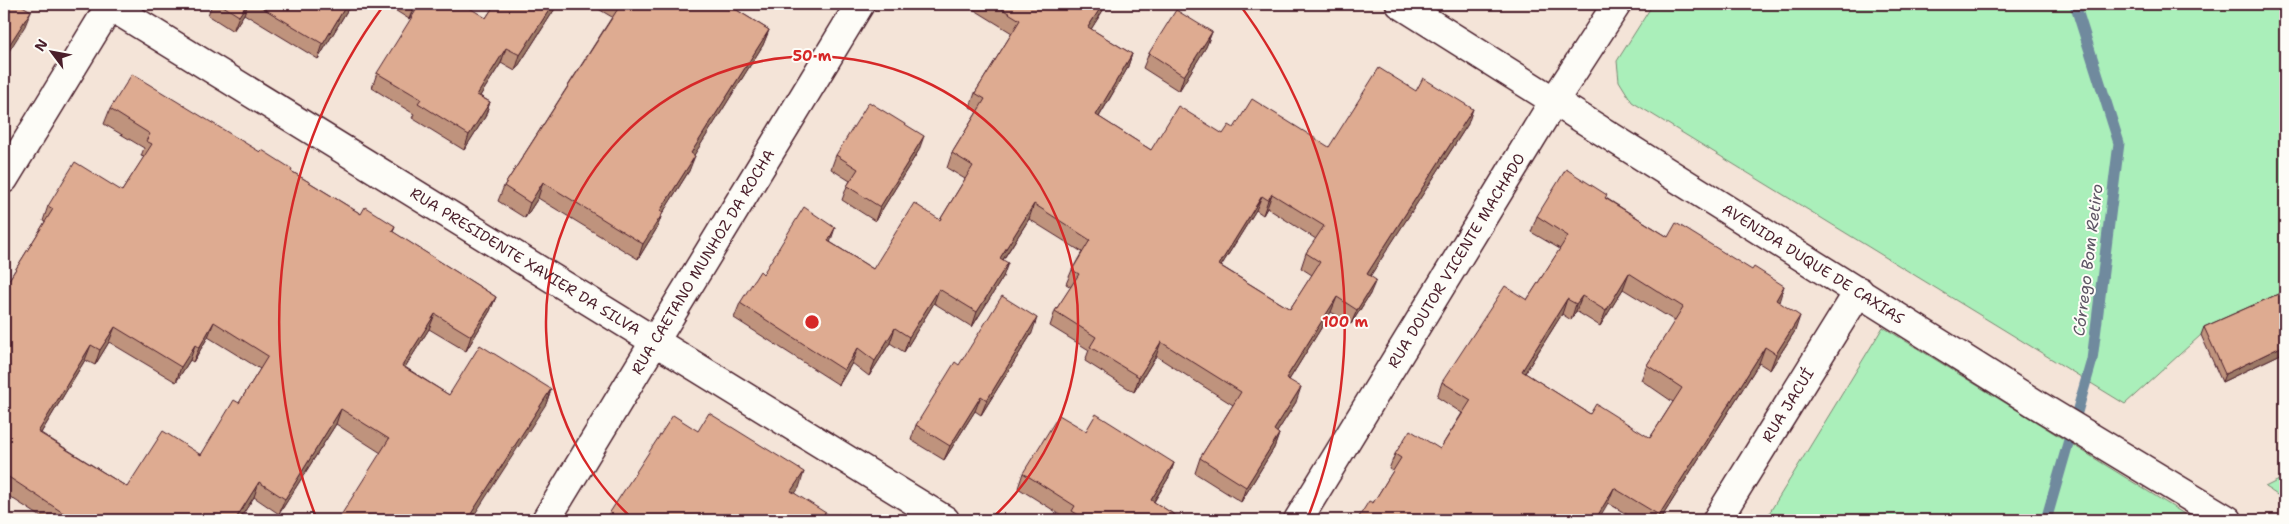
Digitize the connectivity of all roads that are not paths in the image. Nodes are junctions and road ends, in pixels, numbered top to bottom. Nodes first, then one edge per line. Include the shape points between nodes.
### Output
1 (109, 4) edge
2 (860, 4) edge
3 (1400, 4) edge
4 (1617, 4) edge
5 (1554, 101) junction
6 (4, 179) edge
7 (1859, 291) junction
8 (655, 343) junction
9 (546, 520) edge
10 (945, 520) edge
11 (1298, 520) edge
12 (1717, 520) edge
13 (2228, 520) edge

1 - 6 street
1 - 8 street, RUA PRESIDENTE XAVIER DA SILVA
2 - 8 street, RUA CAETANO MUNHOZ DA ROCHA
3 - 5 street, AVENIDA DUQUE DE CAXIAS
4 - 5 street, RUA DOUTOR VICENTE MACHADO
5 - 7 street, AVENIDA DUQUE DE CAXIAS
5 - 11 street, RUA DOUTOR VICENTE MACHADO
7 - 12 street, RUA JACUÍ
7 - 13 street, AVENIDA DUQUE DE CAXIAS via 2036,404
8 - 9 street, RUA CAETANO MUNHOZ DA ROCHA
8 - 10 street, RUA PRESIDENTE XAVIER DA SILVA

